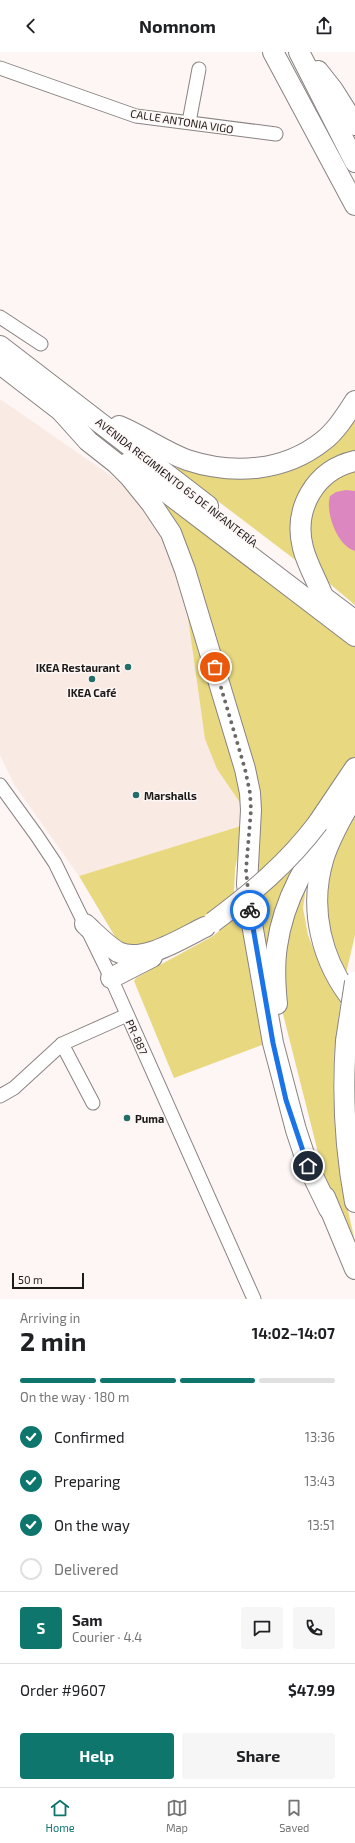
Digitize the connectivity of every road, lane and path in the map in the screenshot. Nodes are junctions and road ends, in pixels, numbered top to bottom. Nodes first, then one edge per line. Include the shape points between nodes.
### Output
1 (273, 52) edge
2 (299, 52) edge
3 (304, 52) edge
4 (0, 68) edge
5 (198, 69) dead end
6 (318, 71) junction
7 (189, 122) junction
8 (355, 125) edge
9 (276, 134) dead end
10 (355, 142) edge
11 (355, 162) edge
12 (355, 205) edge
13 (0, 317) edge
14 (41, 344) dead end
15 (0, 346) edge
16 (0, 364) edge
17 (0, 373) edge
18 (31, 388) junction
19 (355, 401) edge
20 (62, 412) junction
21 (98, 421) junction
22 (355, 461) edge
23 (322, 594) junction
24 (355, 619) edge
25 (355, 636) edge
26 (355, 768) edge
27 (0, 785) edge
28 (355, 794) edge
29 (345, 812) junction
30 (85, 924) junction
31 (209, 924) junction
32 (111, 978) junction
33 (355, 982) edge
34 (355, 1003) edge
35 (127, 1015) junction
36 (62, 1044) junction
37 (0, 1096) edge
38 (93, 1103) dead end
39 (355, 1202) edge
40 (329, 1209) junction
41 (355, 1269) edge
42 (254, 1299) edge

1 - 12 highway
2 - 11 highway
3 - 6 highway
4 - 7 street, CALLE ANTONIA VIGO via 136,116
5 - 7 street
6 - 8 highway
6 - 10 highway
7 - 9 street, CALLE ANTONIA VIGO
13 - 14 street
15 - 21 highway, AVENIDA REGIMIENTO 65 DE INFANTERÍA
16 - 18 highway, AVENIDA REGIMIENTO 65 DE INFANTERÍA
17 - 18 highway
18 - 20 highway, AVENIDA REGIMIENTO 65 DE INFANTERÍA
19 - 21 highway via 324,441 309,451 281,464 247,469 230,469 188,460 120,426
20 - 25 highway, AVENIDA REGIMIENTO 65 DE INFANTERÍA
20 - 40 highway via 88,441 130,477 151,503 171,534 185,570 250,793 247,884 273,1043 308,1166
21 - 23 highway, AVENIDA REGIMIENTO 65 DE INFANTERÍA
22 - 23 highway via 341,465 316,483 304,506 301,535
23 - 24 main road, AVENIDA REGIMIENTO 65 DE INFANTERÍA
26 - 31 highway, bridge via 303,844 263,883
27 - 30 street, PR-887 via 38,836
28 - 29 highway
29 - 34 highway via 324,857 317,892 317,909 319,928 330,964
29 - 40 highway via 321,842 294,891 281,925 276,959 277,1006 282,1041
30 - 31 highway via 116,951 125,955 136,955 162,948
30 - 32 street, PR-887
31 - 32 highway via 171,948
32 - 35 street, PR-887
33 - 39 highway, bridge via 346,1041 343,1096 346,1144
35 - 36 street
35 - 42 street, PR-887
36 - 37 street via 14,1088
36 - 38 street
40 - 41 highway

